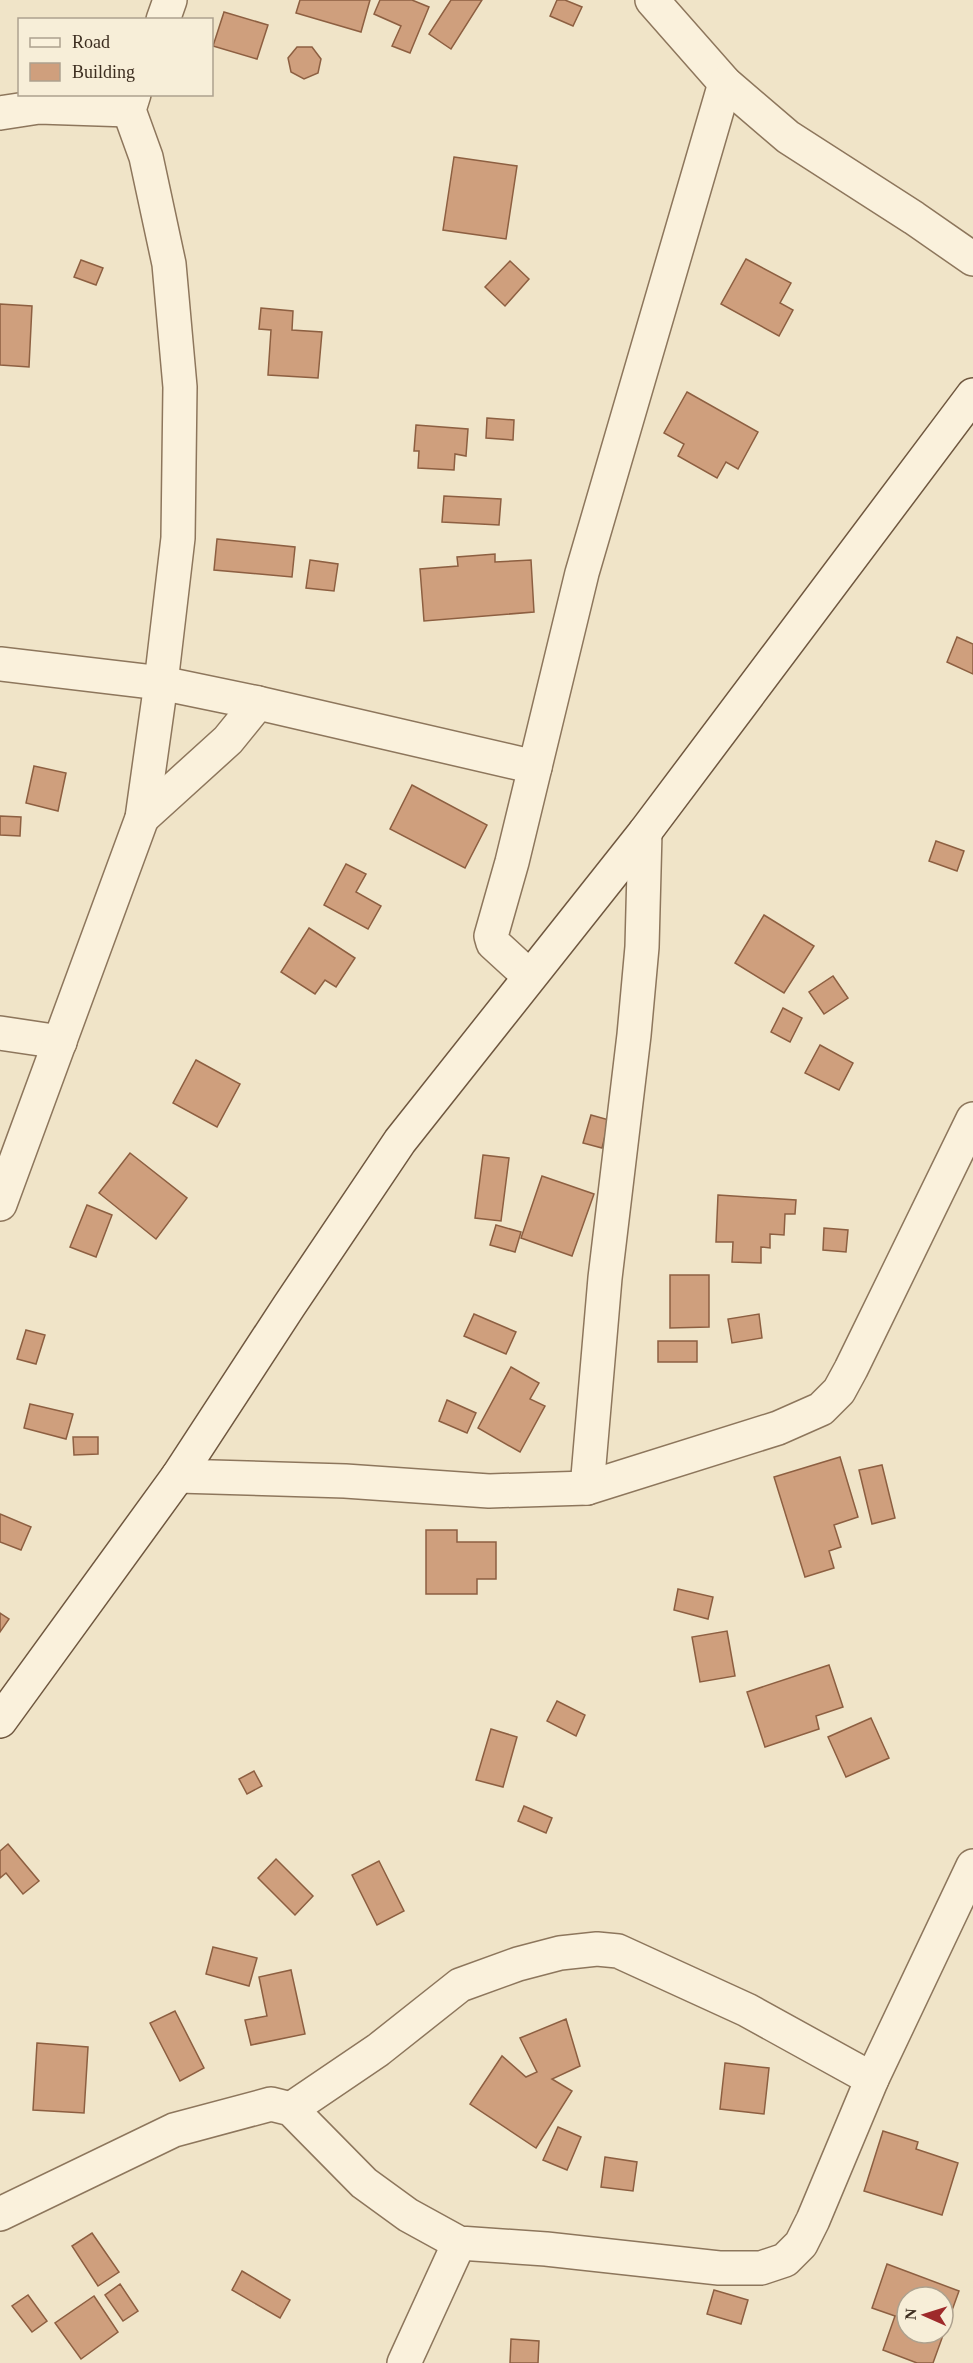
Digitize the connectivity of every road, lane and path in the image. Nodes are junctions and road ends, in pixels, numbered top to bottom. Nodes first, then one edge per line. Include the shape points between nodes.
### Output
1 (170, 0) edge
2 (652, 0) edge
3 (164, 18) edge
4 (725, 83) junction
5 (131, 102) edge
6 (0, 113) edge
7 (973, 259) edge
8 (973, 395) edge
9 (0, 664) edge
10 (161, 683) junction
11 (258, 703) junction
12 (535, 767) junction
13 (142, 818) junction
14 (645, 832) junction
15 (529, 976) junction
16 (0, 1033) edge
17 (60, 1042) junction
18 (973, 1119) edge
19 (0, 1204) edge
20 (178, 1476) junction
21 (587, 1488) junction
22 (0, 1721) edge
23 (973, 1866) edge
24 (872, 2079) junction
25 (291, 2109) junction
26 (0, 2214) edge
27 (459, 2242) junction
28 (404, 2363) edge

1 - 3 street
2 - 4 street
4 - 7 street via 788,137
4 - 12 street via 582,573
5 - 6 street
5 - 10 street via 169,264 180,387 178,538
8 - 14 street
9 - 10 street
10 - 11 street
10 - 13 street
11 - 12 street
11 - 13 street via 228,740
12 - 15 street via 491,936 493,943
13 - 17 street
14 - 15 street
14 - 21 street via 642,947 605,1278
15 - 20 street via 400,1141
16 - 17 street
17 - 19 street
18 - 21 street via 851,1369 839,1391 821,1409 778,1428
20 - 21 street via 345,1481 489,1491
20 - 22 street
23 - 24 street
24 - 25 street via 747,2010 618,1951 597,1949 518,1964 460,1985 378,2050
24 - 27 street via 813,2220 801,2244 785,2260 761,2268 719,2268
25 - 26 street via 271,2104 174,2130
25 - 27 street via 364,2182 408,2215
27 - 28 street

